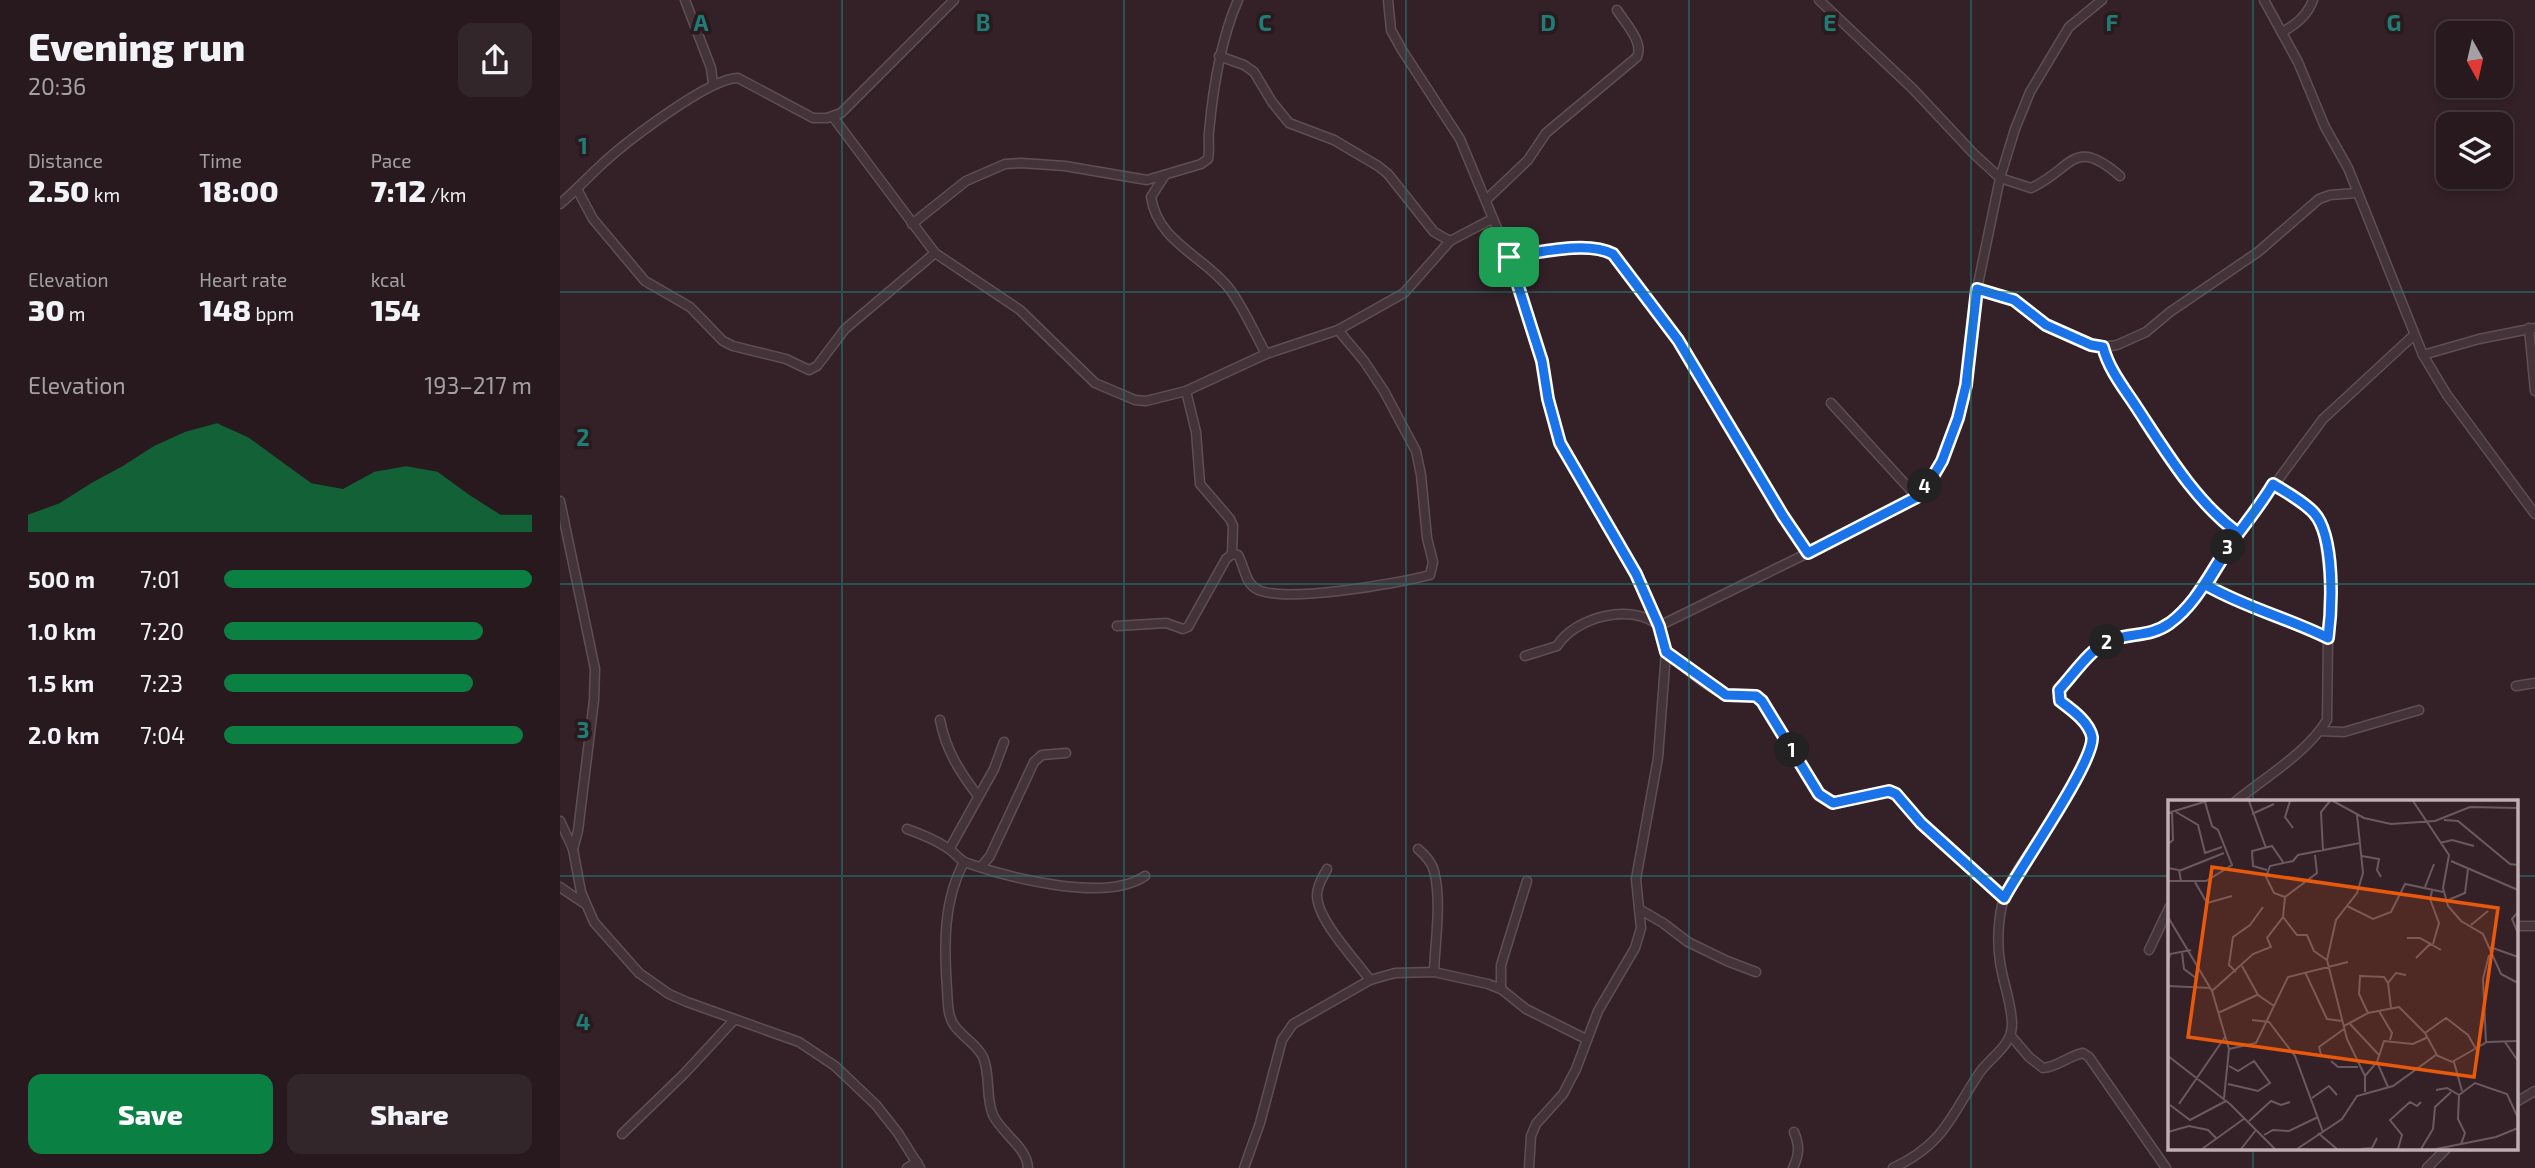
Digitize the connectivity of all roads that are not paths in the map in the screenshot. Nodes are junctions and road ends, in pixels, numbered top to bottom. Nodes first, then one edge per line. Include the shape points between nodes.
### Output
1 (685, 0) edge
2 (954, 0) edge
3 (1229, 0) edge
4 (1388, 0) edge
5 (1819, 0) edge
6 (2102, 0) edge
7 (2264, 0) edge
8 (2313, 0) edge
9 (1236, 4) edge
10 (1617, 10) dead end
11 (2283, 32) junction
12 (1219, 56) junction
13 (713, 85) junction
14 (833, 117) junction
15 (1166, 173) junction
16 (2120, 176) dead end
17 (2000, 178) junction
18 (577, 189) junction
19 (2357, 193) junction
20 (1486, 200) junction
21 (560, 204) edge
22 (1492, 219) junction
23 (912, 224) junction
24 (1450, 241) junction
25 (935, 253) junction
26 (1509, 257) junction
27 (1977, 289) junction
28 (2532, 328) edge
29 (1338, 330) junction
30 (2414, 335) junction
31 (2103, 347) junction
32 (1266, 354) junction
33 (2423, 355) junction
34 (1186, 391) junction
35 (2535, 391) edge
36 (1831, 403) dead end
37 (2273, 484) junction
38 (1917, 497) junction
39 (560, 501) edge
40 (2535, 514) edge
41 (2238, 533) junction
42 (1808, 553) junction
43 (1232, 554) junction
44 (2206, 585) junction
45 (1117, 626) dead end
46 (1659, 626) junction
47 (2328, 638) junction
48 (1666, 652) junction
49 (1525, 656) dead end
50 (2535, 683) edge
51 (2516, 686) dead end
52 (2419, 710) dead end
53 (940, 720) dead end
54 (2320, 732) junction
55 (1004, 742) dead end
56 (1066, 753) dead end
57 (978, 796) junction
58 (2238, 800) edge
59 (560, 821) edge
60 (907, 829) dead end
61 (950, 848) junction
62 (573, 849) junction
63 (1418, 849) dead end
64 (964, 862) junction
65 (981, 867) junction
66 (1327, 869) dead end
67 (1145, 876) dead end
68 (1527, 881) dead end
69 (560, 887) edge
70 (2004, 898) junction
71 (587, 906) junction
72 (1639, 909) junction
73 (2168, 910) edge
74 (2149, 950) dead end
75 (1434, 972) junction
76 (1756, 972) dead end
77 (1370, 980) junction
78 (1501, 989) junction
79 (734, 1020) junction
80 (2011, 1036) junction
81 (1587, 1038) junction
82 (2535, 1091) edge
83 (2518, 1101) edge
84 (1794, 1132) dead end
85 (622, 1134) dead end
86 (2445, 1150) edge
87 (918, 1165) edge
88 (907, 1168) edge
89 (1028, 1168) edge
90 (1244, 1168) edge
91 (1529, 1168) edge
92 (1793, 1168) edge
93 (1893, 1168) edge
94 (2166, 1168) edge
95 (2427, 1168) edge

1 - 13 street
2 - 14 street via 853,104
3 - 9 street
4 - 20 street via 1391,30 1460,139
5 - 17 street
6 - 17 street via 2070,27 2030,92
7 - 11 street
8 - 11 street via 2307,14
9 - 12 street
10 - 20 street via 1638,43 1637,57 1546,133 1528,160
11 - 19 street
12 - 15 street via 1208,159
12 - 24 street via 1254,72 1289,123 1334,140 1388,174 1434,232
13 - 14 street via 738,78 807,115
13 - 18 street via 600,165
14 - 23 street
15 - 23 street via 1147,180 1065,166 1005,164 966,181
15 - 32 street via 1151,197 1160,222 1167,234 1228,287
16 - 17 street via 2102,161 2081,157 2031,188
17 - 27 street
18 - 21 street
18 - 25 street via 593,219 645,281 690,307 723,341 809,370 854,320
19 - 30 street
19 - 31 street via 2319,199 2258,252 2146,332
20 - 22 street
22 - 24 street
22 - 26 street
23 - 25 street
24 - 29 street via 1404,293
25 - 34 street via 1020,310 1095,383 1146,401
26 - 42 street via 1588,248 1613,254 1678,340
26 - 46 street via 1542,361 1560,443 1636,574
27 - 31 street via 2014,300 2046,325
27 - 38 street via 1958,418 1942,461
28 - 33 street
28 - 35 street
29 - 32 street
29 - 43 street via 1384,391 1416,450 1433,562 1430,575 1324,593 1269,593 1250,584 1238,555
30 - 33 street
30 - 37 street via 2323,419
31 - 41 street via 2112,371 2181,473 2218,519
32 - 34 street
33 - 40 street via 2460,414
34 - 43 street via 1196,432 1200,484 1230,519
36 - 38 street
37 - 41 street
37 - 47 street via 2314,513 2323,527 2332,598
38 - 42 street
39 - 62 street via 596,669
41 - 44 street
42 - 46 street
43 - 45 street via 1188,627 1166,623
44 - 47 street
44 - 70 street via 2158,631 2098,646 2059,690 2060,701 2088,727 2091,748
46 - 48 street
46 - 49 street via 1638,616 1598,617 1579,626 1557,646
47 - 54 street via 2327,720
48 - 70 street via 1726,695 1756,696 1762,701 1827,801 1843,802 1889,791 1896,794 1921,823
48 - 72 street via 1658,758 1636,879
50 - 51 street
52 - 54 street via 2344,732
53 - 57 street via 948,752
54 - 58 street
55 - 57 street
56 - 65 street via 1042,755 1034,762
57 - 61 street
59 - 62 street
60 - 61 street
61 - 64 street
62 - 71 street
63 - 75 street via 1434,871
64 - 65 street
64 - 89 street via 955,878 944,944 949,1012 954,1025 982,1054 993,1114 1028,1161
65 - 67 street via 1058,886 1114,888
66 - 77 street via 1318,886 1322,916
68 - 78 street via 1501,965
69 - 71 street
70 - 80 street via 2000,962
71 - 79 street via 600,931 639,973 669,994
72 - 76 street via 1688,942
72 - 81 street via 1642,928 1636,948
73 - 74 street
75 - 77 street via 1395,973
75 - 78 street
77 - 90 street via 1293,1024 1282,1040
78 - 81 street via 1526,1009
79 - 85 street
79 - 87 street via 799,1042 835,1066 876,1105
80 - 93 street via 1936,1139
80 - 94 street via 2043,1068 2077,1054 2089,1057
81 - 91 street via 1563,1094 1536,1124
82 - 83 street
84 - 92 street via 1798,1156
86 - 95 street
87 - 88 street

